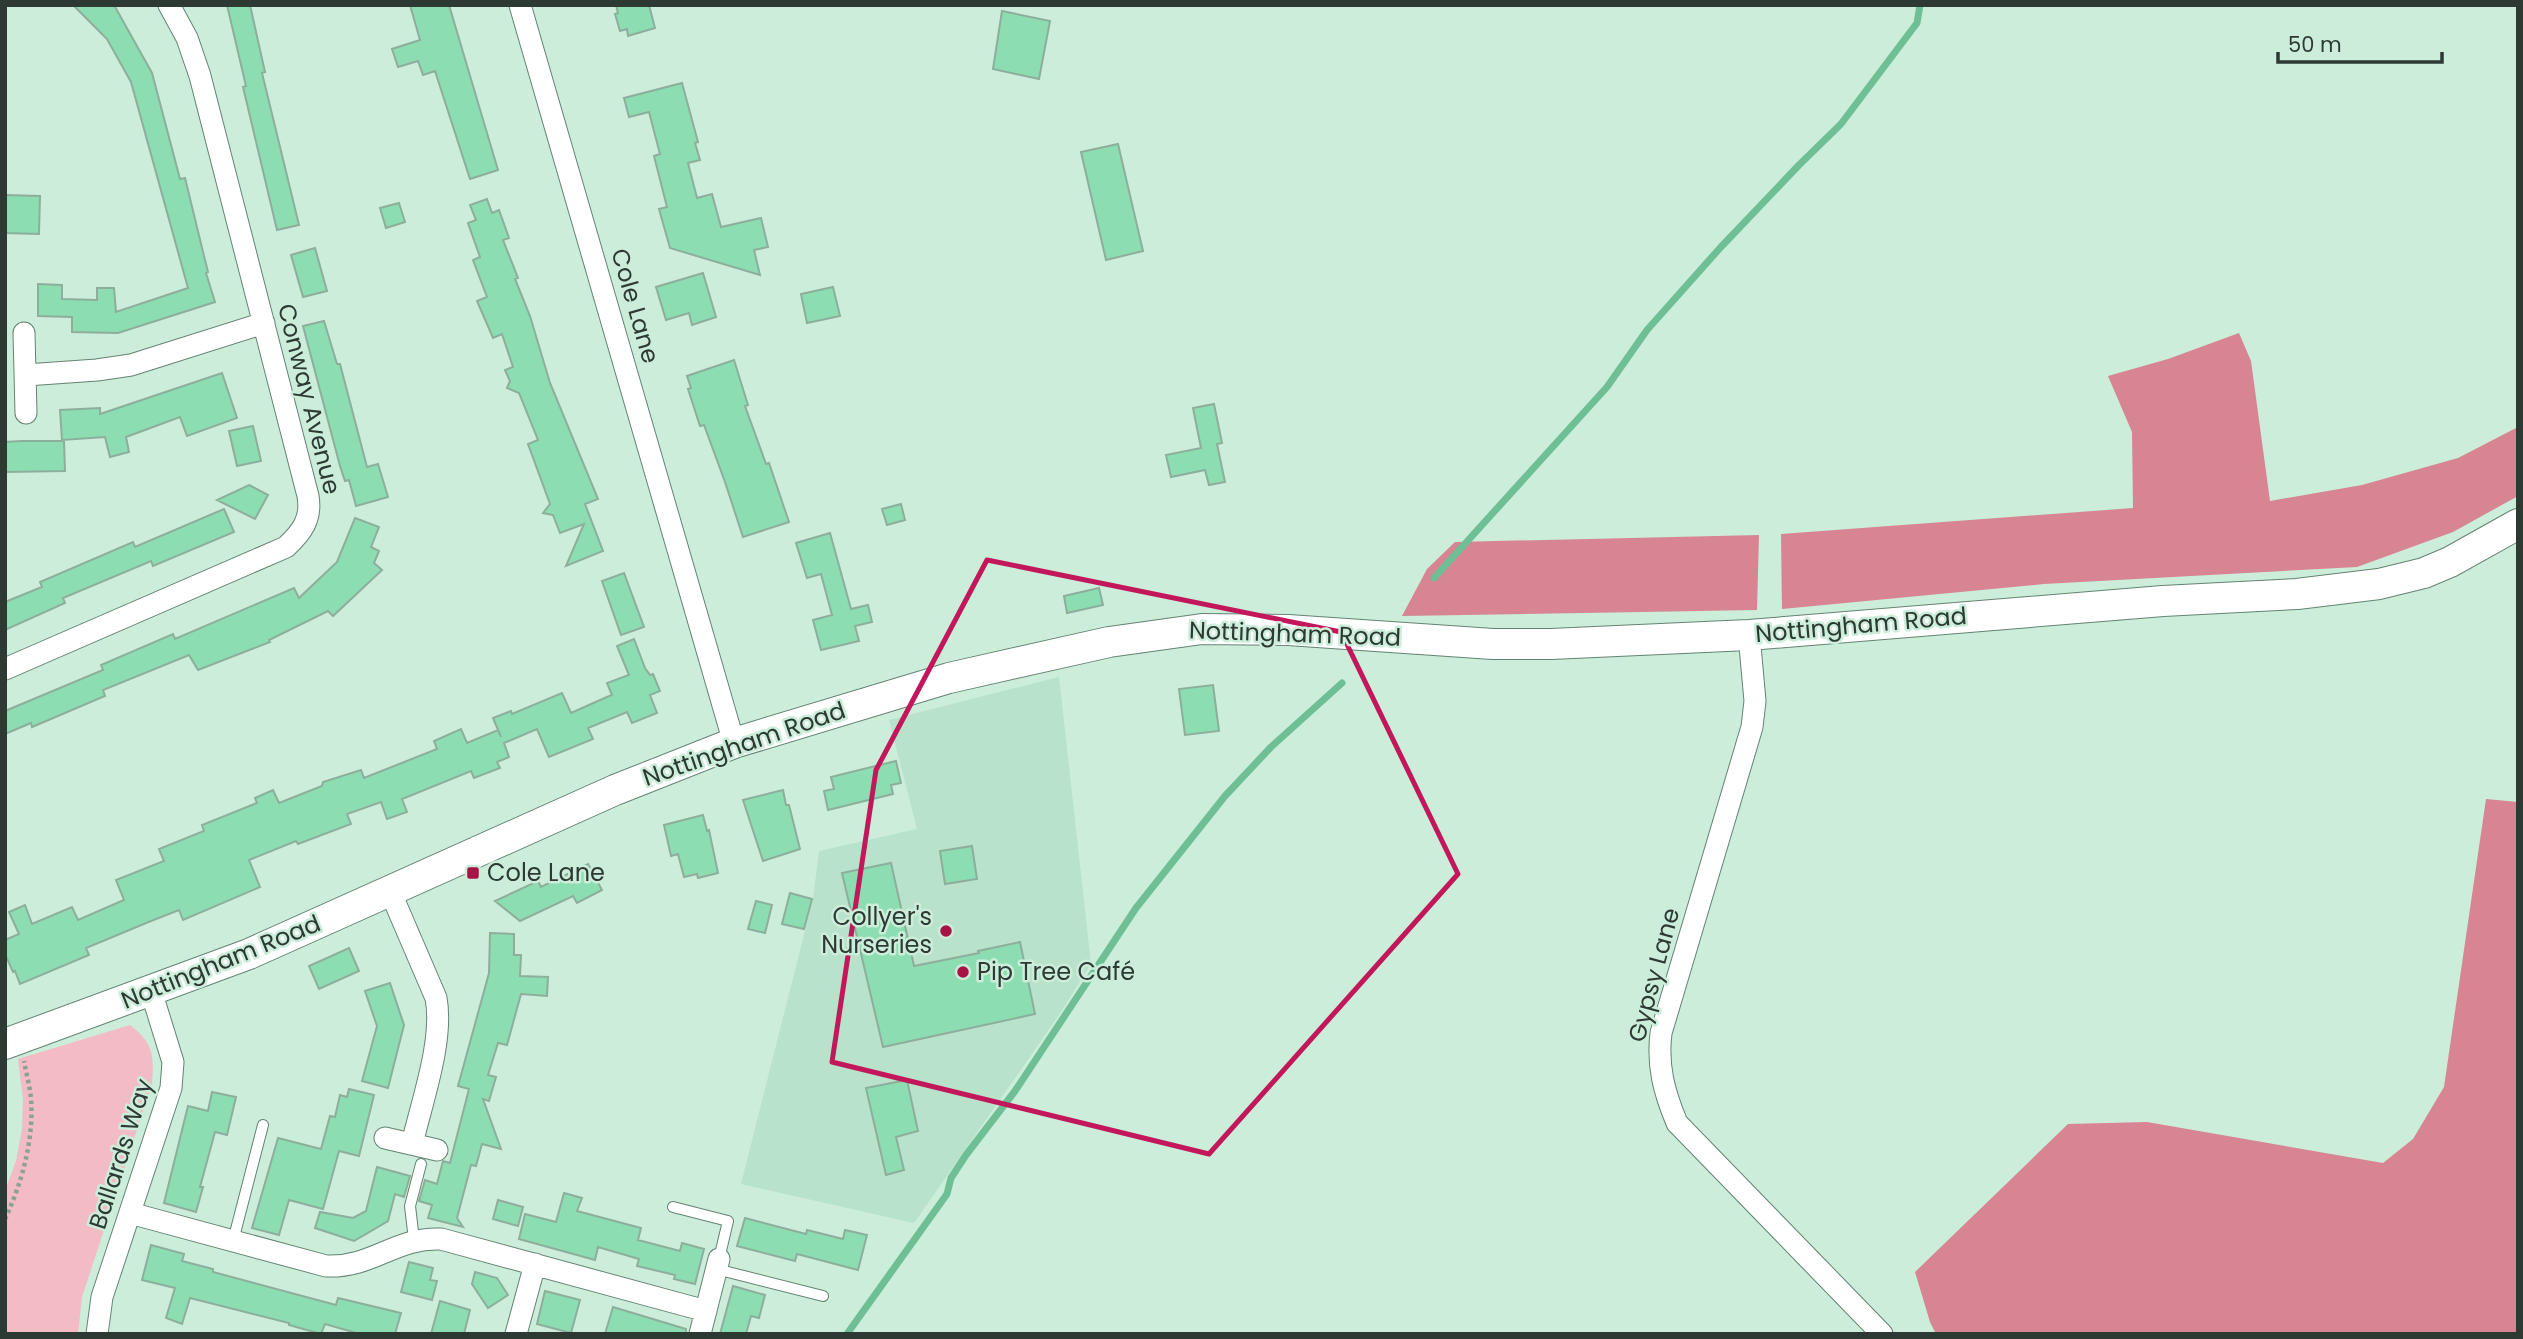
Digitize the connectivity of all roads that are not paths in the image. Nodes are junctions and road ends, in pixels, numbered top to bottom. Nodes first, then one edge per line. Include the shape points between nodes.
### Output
1 (169, 5) edge
2 (520, 5) edge
3 (264, 323) junction
4 (24, 333) dead end
5 (26, 375) junction
6 (26, 413) dead end
7 (2518, 524) edge
8 (1749, 635) junction
9 (5, 669) edge
10 (734, 743) junction
11 (390, 891) junction
12 (151, 991) junction
13 (14, 1050) edge
14 (263, 1125) dead end
15 (386, 1138) dead end
16 (412, 1144) junction
17 (429, 1157) joint
18 (673, 1207) dead end
19 (130, 1213) junction
20 (414, 1240) junction
21 (233, 1241) junction
22 (535, 1264) junction
23 (718, 1264) junction
24 (823, 1296) dead end
25 (706, 1311) junction
26 (97, 1334) edge
27 (516, 1334) edge
28 (700, 1334) edge
29 (1882, 1334) edge

1 - 3 street, Conway Avenue via 194,57
2 - 10 street, Cole Lane
3 - 5 street via 131,365
3 - 9 street, Conway Avenue via 308,496 309,516 298,536 286,547
4 - 5 street
5 - 6 street
7 - 8 main road, Nottingham Road via 2424,573 2366,586
8 - 10 main road, Nottingham Road via 1493,643 1288,629 1182,631 1109,642 950,678
8 - 29 street, Gypsy Lane via 1755,701 1752,727 1661,1033 1661,1075 1677,1123
10 - 11 main road, Nottingham Road via 615,790
11 - 12 main road, Nottingham Road via 249,954
11 - 16 street via 439,1011 438,1035
12 - 13 main road, Nottingham Road
12 - 19 street, Ballards Way via 169,1044 173,1075
14 - 21 lane
15 - 16 street
16 - 17 street
17 - 20 lane via 410,1206
18 - 23 lane via 728,1221
19 - 21 street
19 - 26 street, Ballards Way via 102,1297
20 - 21 street via 365,1262 340,1266
20 - 22 street via 441,1240
22 - 25 street
22 - 27 street
23 - 24 lane
23 - 25 street
25 - 28 street

